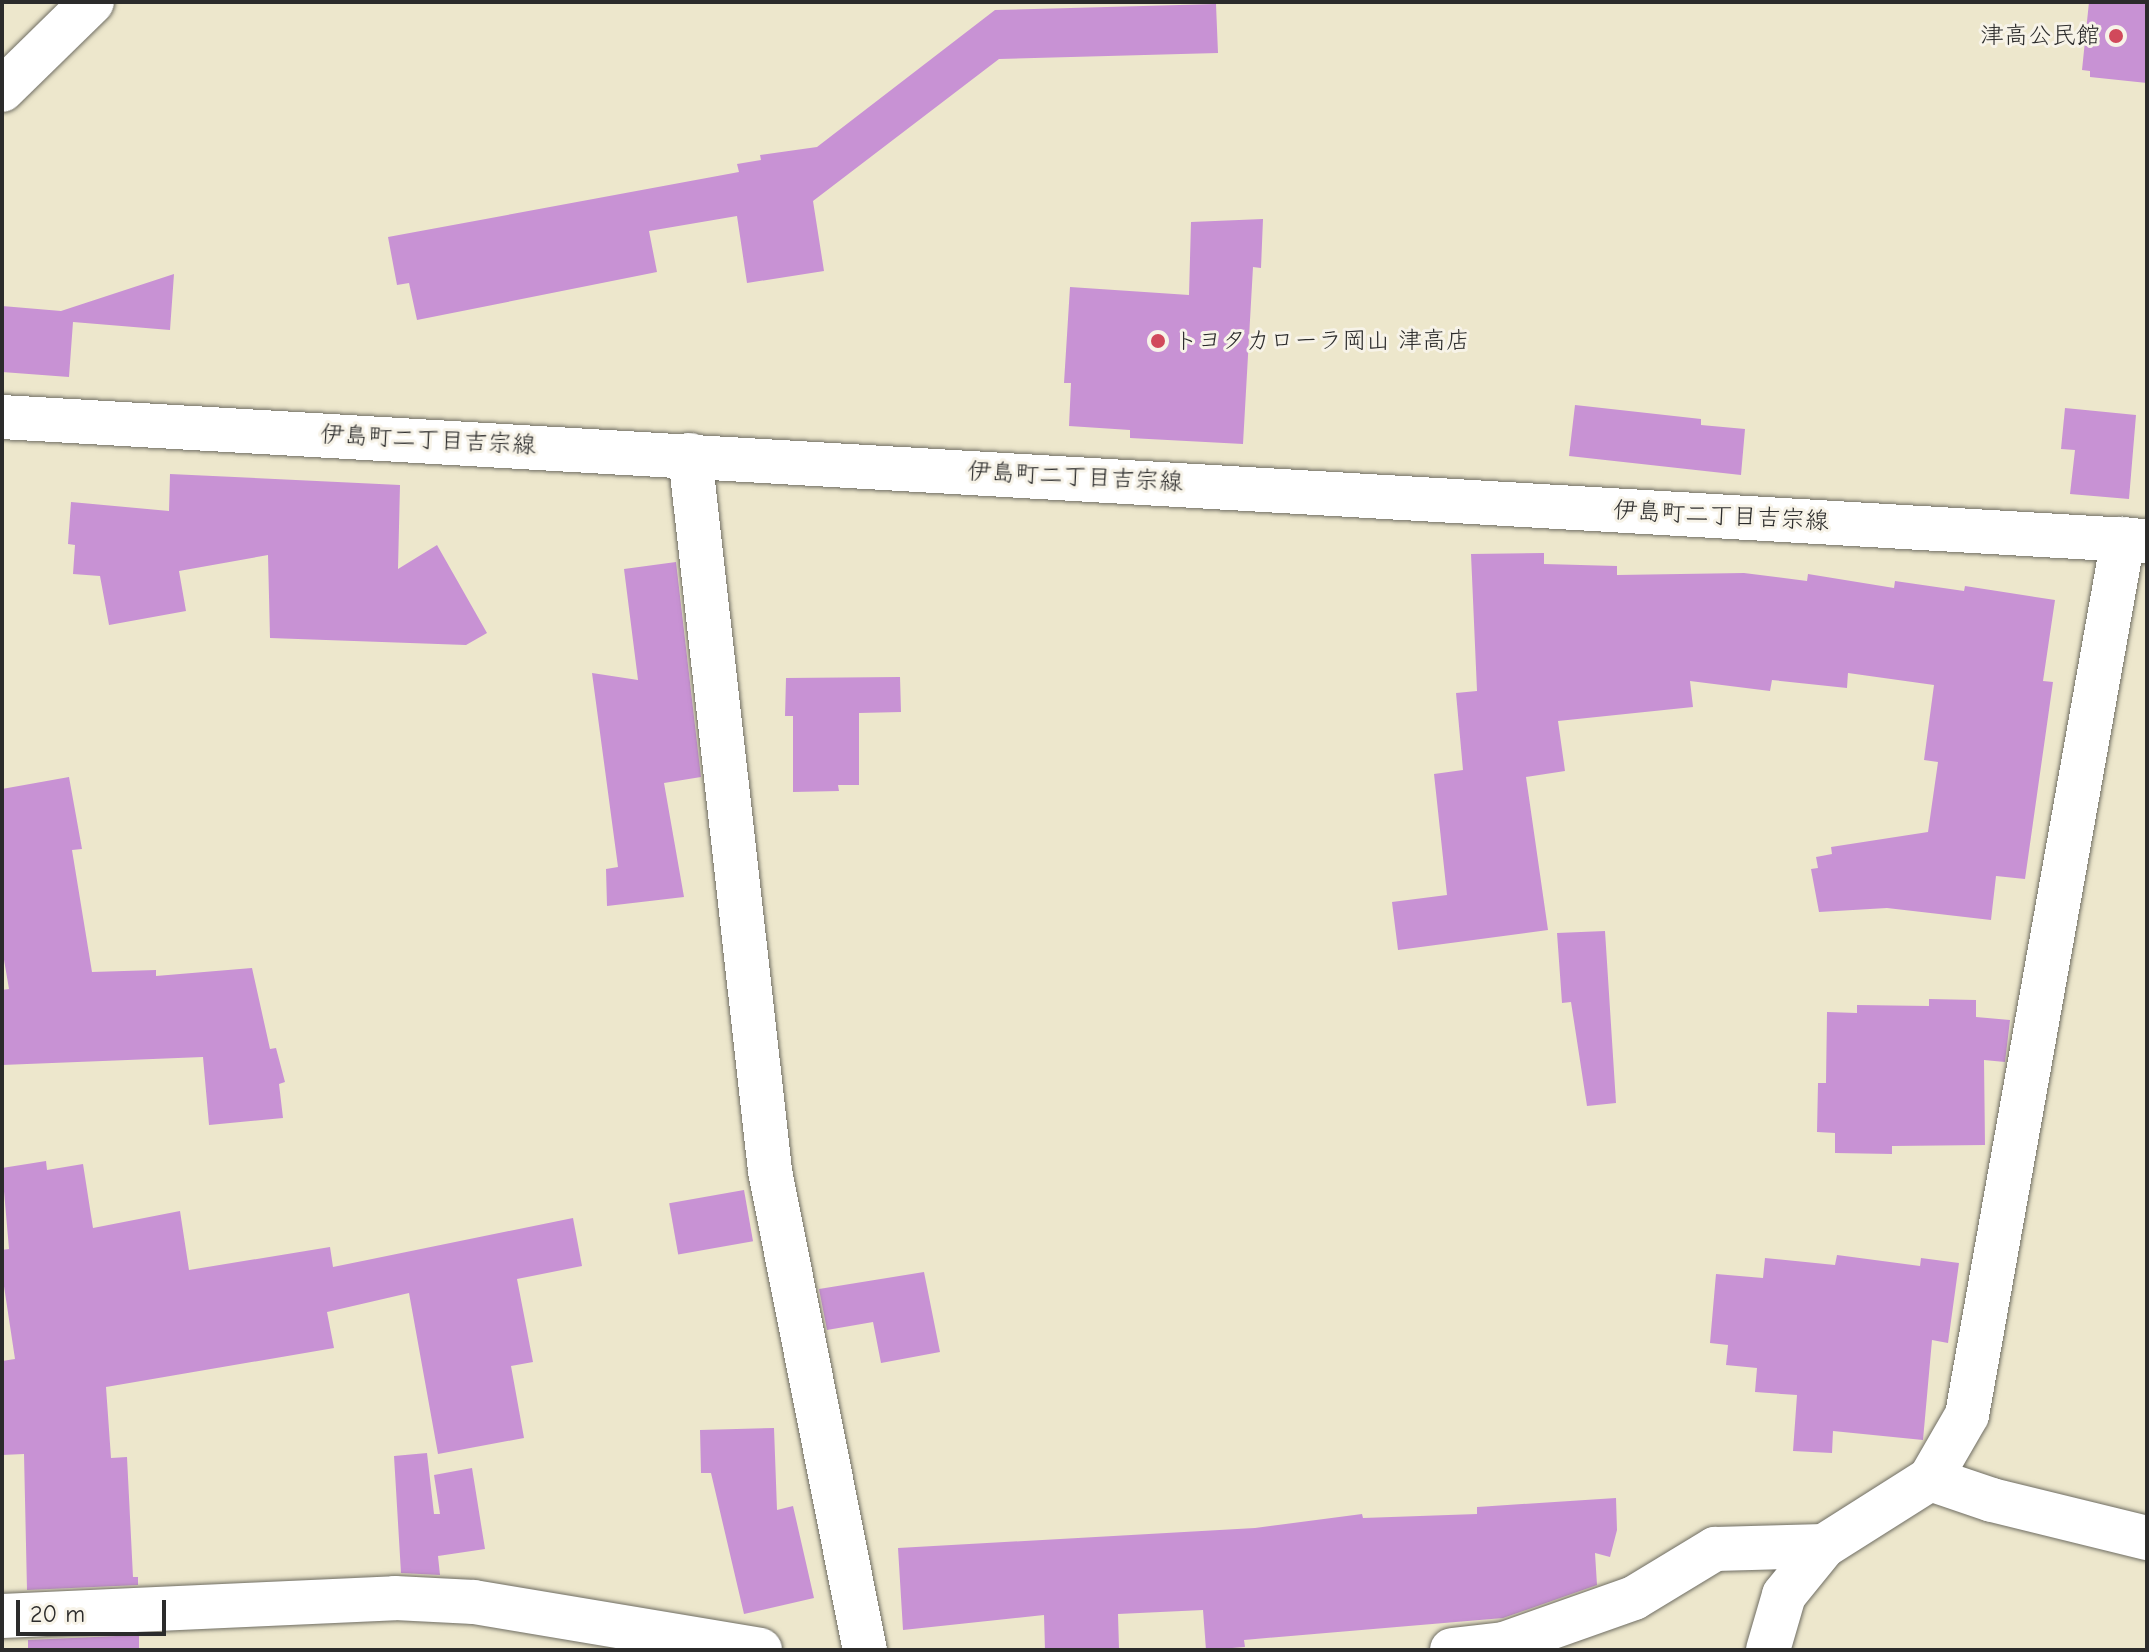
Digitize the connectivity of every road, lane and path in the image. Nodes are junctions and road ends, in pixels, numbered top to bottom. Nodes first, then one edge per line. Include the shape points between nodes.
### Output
1 (92, 2) edge
2 (2, 90) edge
3 (2, 417) edge
4 (690, 455) junction
5 (2135, 540) edge
6 (1930, 1479) junction
7 (2147, 1538) edge
8 (1824, 1546) junction
9 (2, 1616) edge
10 (760, 1650) edge
11 (865, 1650) edge
12 (1452, 1650) edge
13 (1768, 1650) edge

1 - 2 street
3 - 4 street, 伊島町二丁目吉宗線
4 - 5 street, 伊島町二丁目吉宗線
4 - 11 street via 770,1171
5 - 6 street via 1967,1415
6 - 7 street
6 - 8 street
8 - 12 street via 1715,1549 1634,1598 1504,1644
8 - 13 street via 1784,1595
9 - 10 street via 395,1598 474,1602

